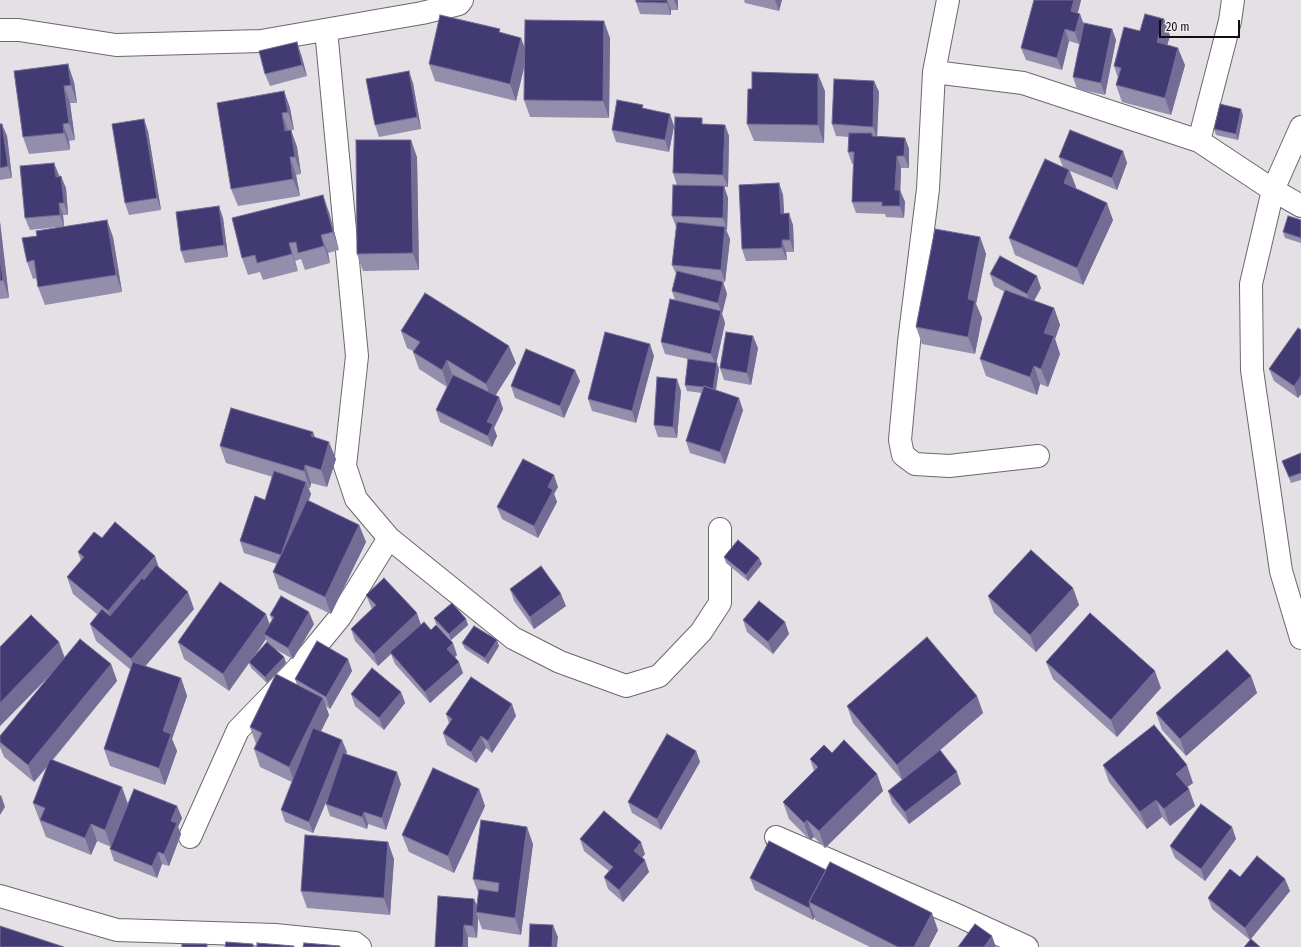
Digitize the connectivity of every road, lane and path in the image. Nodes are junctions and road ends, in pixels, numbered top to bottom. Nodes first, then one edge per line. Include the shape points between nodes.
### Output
1 (462, 0) edge
2 (948, 0) edge
3 (1233, 0) edge
4 (0, 30) edge
5 (326, 30) junction
6 (934, 72) junction
7 (1301, 127) edge
8 (1199, 141) junction
9 (1273, 190) junction
10 (1301, 206) edge
11 (1038, 456) dead end
12 (720, 529) dead end
13 (389, 538) junction
14 (1301, 638) edge
15 (190, 838) dead end
16 (776, 838) dead end
17 (0, 896) edge
18 (360, 947) edge
19 (1027, 947) edge

1 - 5 street via 459,4 422,13
2 - 6 street
3 - 8 street via 1230,21
4 - 5 street via 19,30 116,45 261,41
5 - 13 street via 357,356 345,466 356,499
6 - 8 street via 1023,83
6 - 11 street via 928,189 900,440 903,455 915,464 949,466
7 - 9 street
8 - 9 street
9 - 10 street
9 - 14 street via 1251,284 1252,370 1281,572
12 - 13 street via 720,603 701,632 659,676 626,686 560,662 513,638
13 - 15 street via 340,617 298,668 238,730
16 - 19 street
17 - 18 street via 117,930 275,934 355,943

